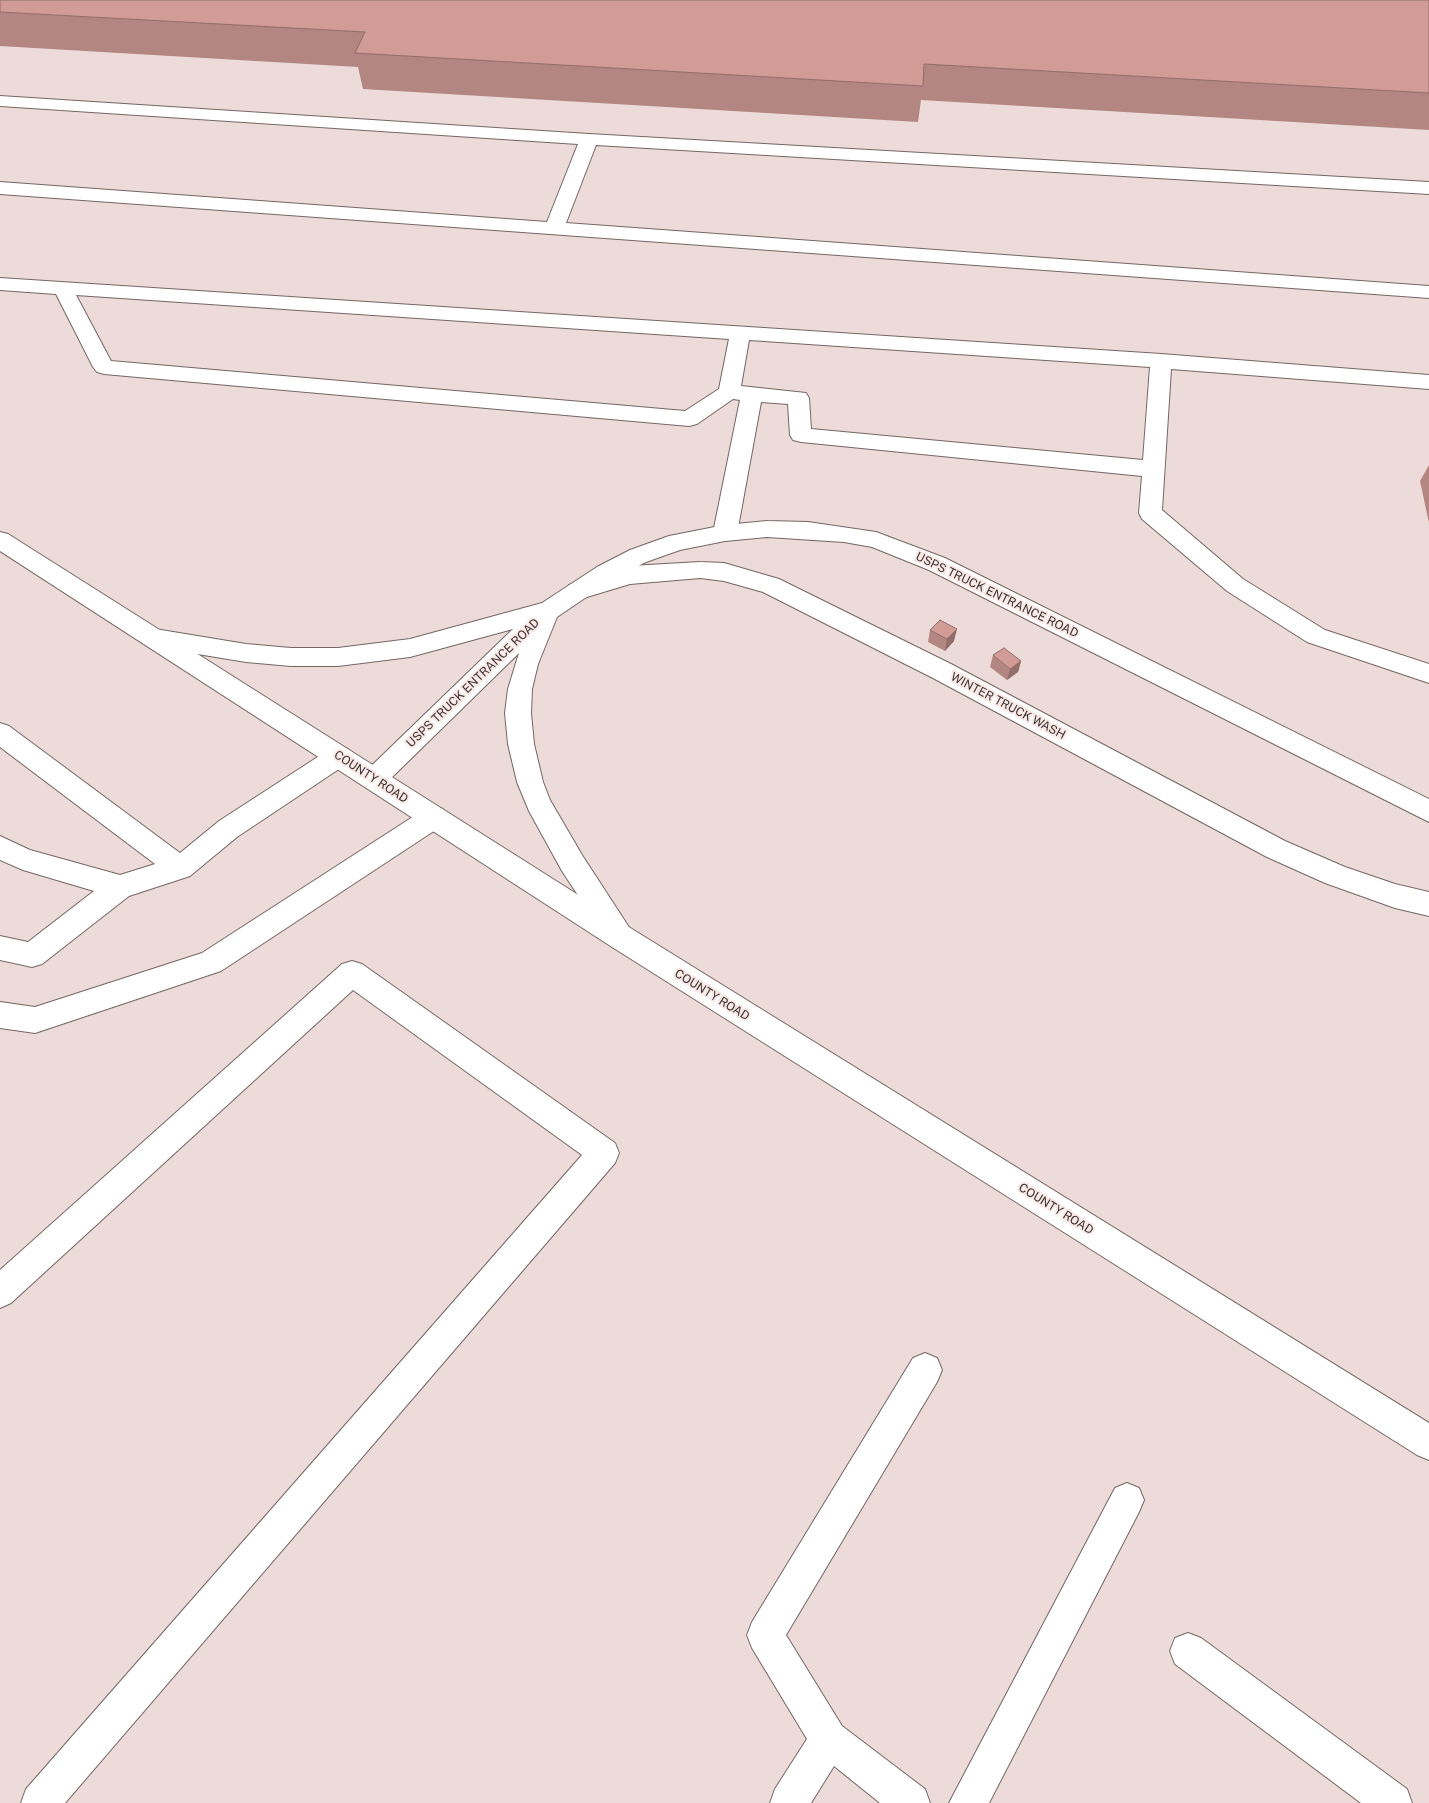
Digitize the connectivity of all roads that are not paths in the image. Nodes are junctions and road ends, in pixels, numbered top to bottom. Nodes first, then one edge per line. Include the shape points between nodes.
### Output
1 (0, 100) edge
2 (588, 139) junction
3 (0, 188) edge
4 (1429, 188) edge
5 (555, 227) junction
6 (0, 284) edge
7 (63, 289) junction
8 (1429, 292) edge
9 (740, 333) junction
10 (1161, 361) junction
11 (1429, 382) edge
12 (729, 392) junction
13 (752, 394) junction
14 (1153, 469) junction
15 (725, 533) junction
16 (0, 540) edge
17 (576, 591) junction
18 (550, 610) junction
19 (155, 638) junction
20 (1429, 674) edge
21 (0, 733) edge
22 (339, 756) junction
23 (374, 780) junction
24 (1429, 810) edge
25 (434, 817) junction
26 (0, 847) edge
27 (180, 868) junction
28 (120, 887) junction
29 (1429, 904) edge
30 (622, 938) junction
31 (0, 948) edge
32 (0, 1015) edge
33 (0, 1292) edge
34 (925, 1370) dead end
35 (1429, 1443) edge
36 (1128, 1500) dead end
37 (1188, 1651) dead end
38 (829, 1739) junction
39 (40, 1803) edge
40 (789, 1803) edge
41 (911, 1803) edge
42 (968, 1803) edge
43 (1393, 1803) edge

1 - 2 street
2 - 4 street
2 - 5 street
3 - 5 street
5 - 8 street
6 - 7 street
7 - 9 street
7 - 12 street via 104,367 689,419
9 - 10 street
9 - 12 street
10 - 11 street
10 - 14 street
12 - 13 street
13 - 14 street via 798,398 801,435
13 - 15 street
14 - 20 street via 1150,513 1236,585 1316,636
15 - 17 street, USPS TRUCK ENTRANCE ROAD via 677,542 638,556
15 - 24 street, USPS TRUCK ENTRANCE ROAD via 767,529 844,534 876,540 910,552
16 - 19 street, COUNTY ROAD
17 - 18 street, USPS TRUCK ENTRANCE ROAD
17 - 29 street, WINTER TRUCK WASH via 630,575 691,570 724,572 770,585 942,671 1276,848 1335,875
18 - 19 street via 410,648 338,656 291,657 246,653
18 - 23 street, USPS TRUCK ENTRANCE ROAD
18 - 30 street via 526,664 520,689 521,744 538,803 572,863
19 - 22 street, COUNTY ROAD
21 - 27 street
22 - 23 street, COUNTY ROAD
22 - 27 street via 228,829
23 - 25 street, COUNTY ROAD
25 - 30 street, COUNTY ROAD
25 - 32 street via 210,962 35,1020
26 - 28 street via 23,859
27 - 28 street
28 - 31 street via 32,955
30 - 35 street, COUNTY ROAD
33 - 39 street via 352,973 604,1154
34 - 38 street via 765,1635
36 - 42 street
37 - 43 street
38 - 40 street
38 - 41 street

